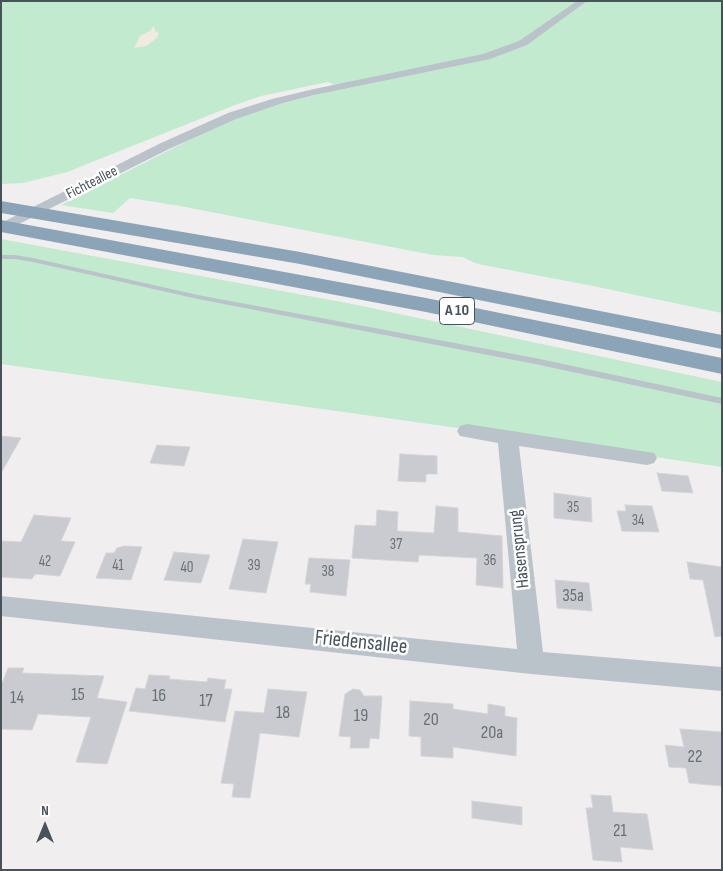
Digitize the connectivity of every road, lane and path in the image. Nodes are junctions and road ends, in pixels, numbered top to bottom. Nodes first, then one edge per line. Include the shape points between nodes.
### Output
1 (583, 1) edge
2 (1, 207) edge
3 (1, 228) edge
4 (1, 258) edge
5 (722, 342) edge
6 (722, 366) edge
7 (722, 401) edge
8 (467, 430) dead end
9 (508, 437) junction
10 (647, 458) dead end
11 (1, 606) edge
12 (531, 662) junction
13 (722, 679) edge

1 - 3 street, Fichteallee via 523,43 486,57 276,101 232,116
2 - 5 highway, A 10 via 290,257
3 - 6 highway, A 10 via 426,305
4 - 7 lane via 32,260 198,297 535,361
8 - 9 street
9 - 10 street
9 - 12 street, Hasensprung
11 - 12 street, Friedensallee
12 - 13 street, Friedensallee

